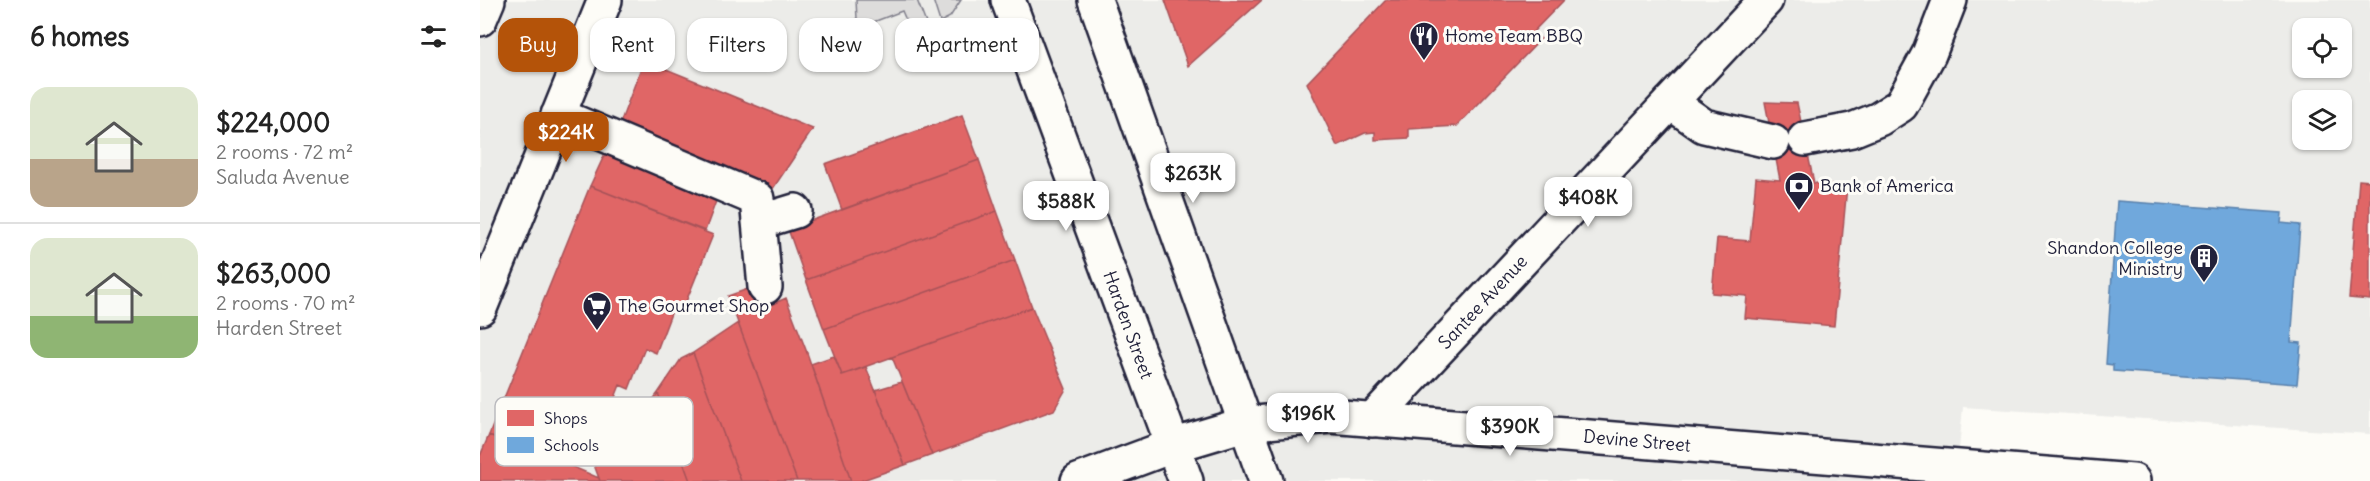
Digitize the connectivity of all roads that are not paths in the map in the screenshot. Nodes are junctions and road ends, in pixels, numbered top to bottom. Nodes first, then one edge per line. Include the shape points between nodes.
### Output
1 (488, 0) edge
2 (605, 0) edge
3 (1008, 0) edge
4 (1095, 0) edge
5 (1767, 0) edge
6 (1950, 0) edge
7 (480, 19) edge
8 (1670, 102) junction
9 (558, 115) junction
10 (795, 211) dead end
11 (759, 222) junction
12 (765, 287) dead end
13 (480, 308) edge
14 (1372, 420) junction
15 (1245, 424) junction
16 (1172, 446) junction
17 (1986, 475) edge
18 (1078, 481) edge
19 (1186, 481) edge
20 (1266, 481) edge
21 (2133, 481) edge

1 - 7 main road
2 - 9 main road
3 - 16 main road, Harden Street
4 - 15 main road
5 - 8 main road, Santee Avenue
6 - 8 main road via 1929,54 1901,105 1852,130 1789,141 1704,126
8 - 14 main road, Santee Avenue
9 - 11 main road via 757,199
9 - 13 main road
10 - 11 main road
11 - 12 main road
14 - 15 main road, Devine Street via 1330,417
14 - 17 main road, Devine Street
15 - 16 main road, Devine Street
15 - 20 main road
16 - 18 main road, Devine Street
16 - 19 main road, Harden Street
17 - 21 main road, Devine Street

